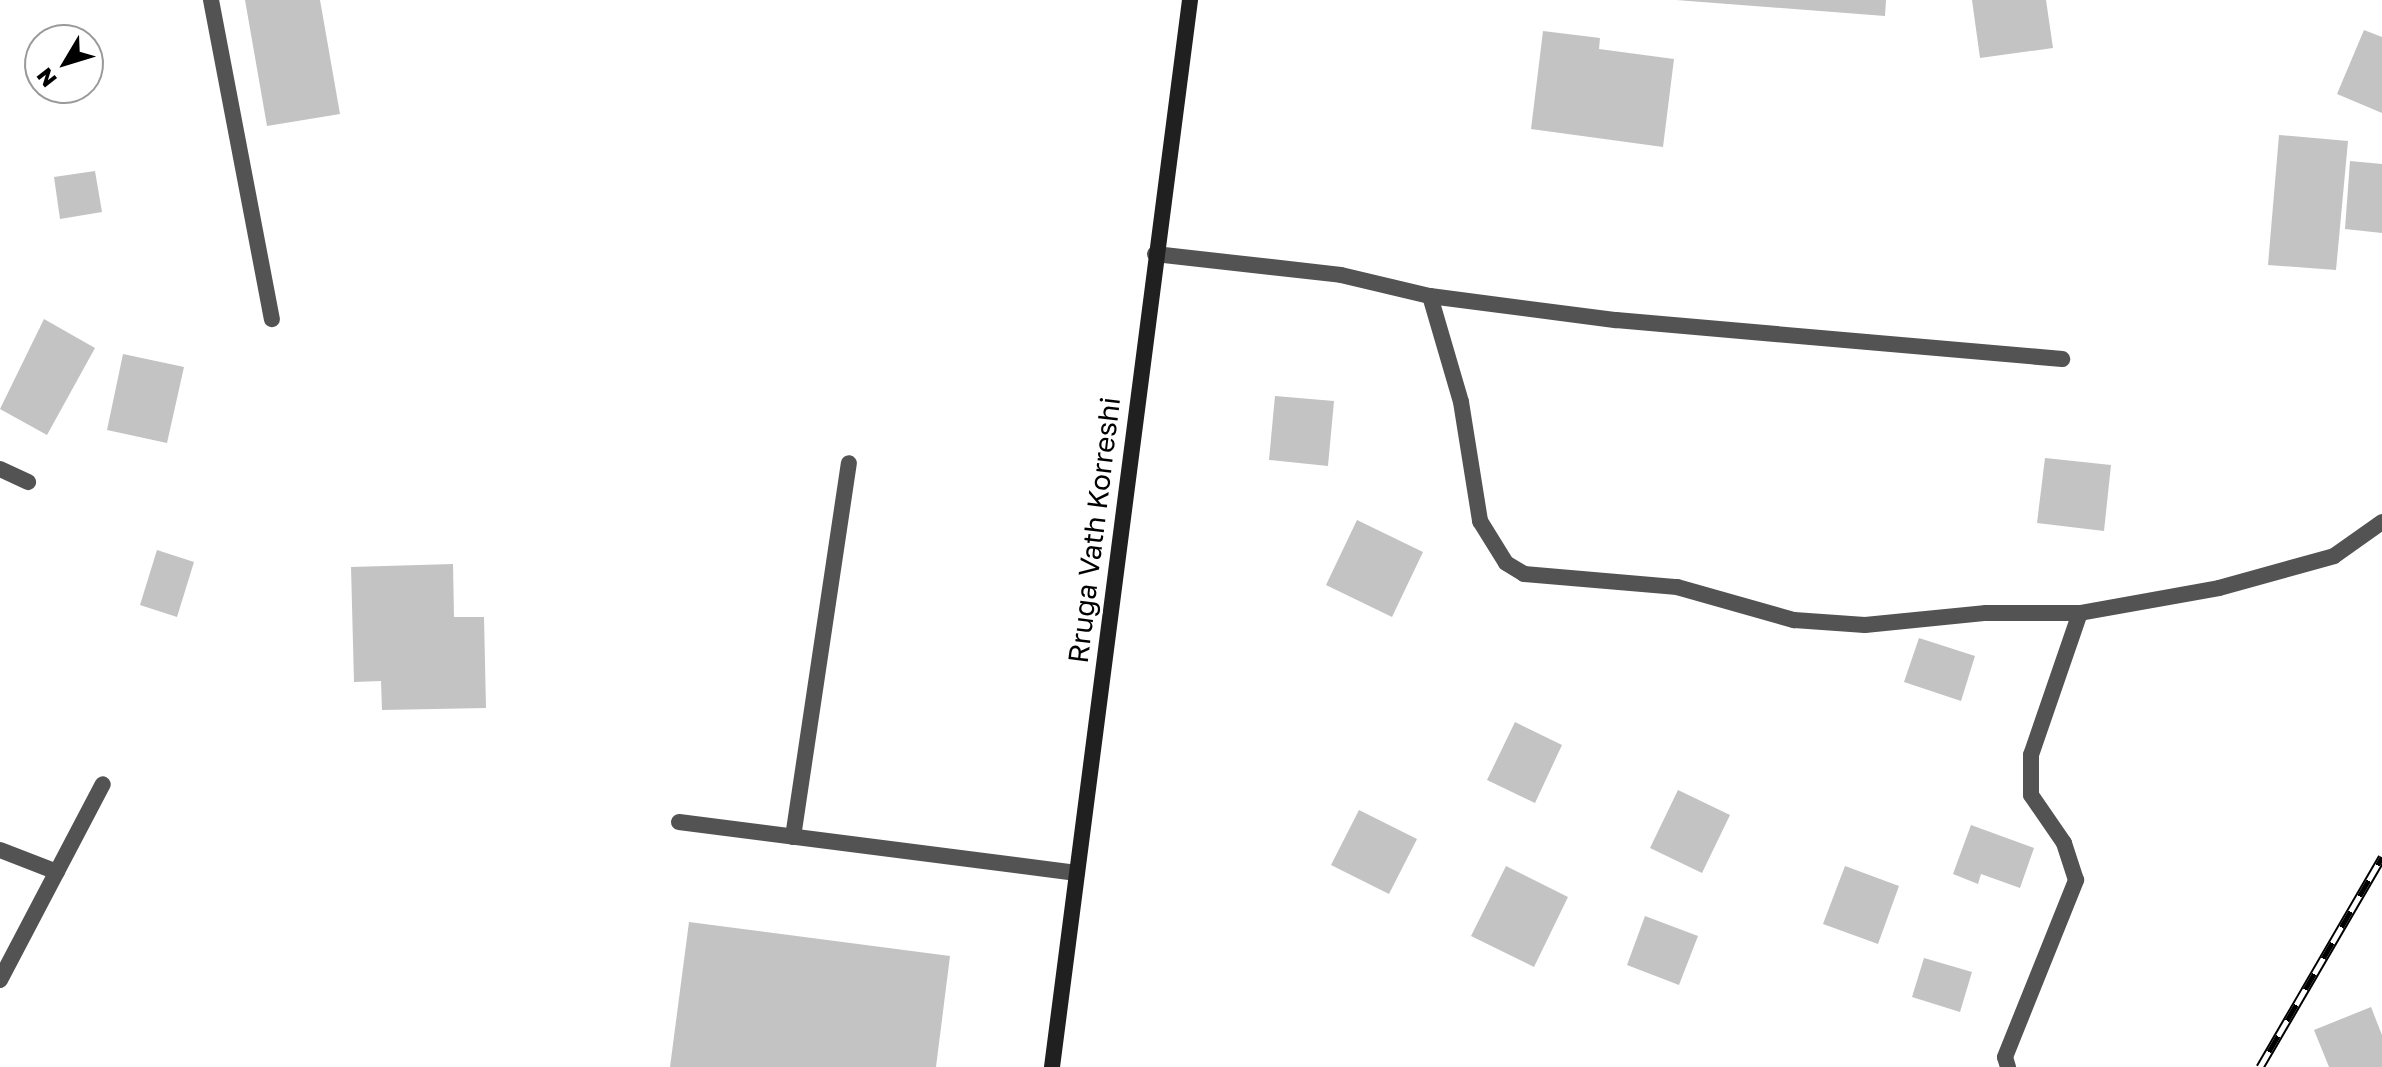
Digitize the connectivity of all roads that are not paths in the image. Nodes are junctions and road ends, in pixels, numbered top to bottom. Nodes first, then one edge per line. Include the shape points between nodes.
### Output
1 (211, 0) edge
2 (1190, 0) edge
3 (1155, 254) junction
4 (1430, 296) junction
5 (272, 319) dead end
6 (2062, 359) dead end
7 (849, 463) dead end
8 (0, 469) edge
9 (28, 482) dead end
10 (2382, 522) edge
11 (2080, 613) junction
12 (103, 784) dead end
13 (679, 822) dead end
14 (793, 837) junction
15 (0, 850) edge
16 (57, 872) junction
17 (1077, 873) junction
18 (0, 980) edge
19 (1052, 1067) edge
20 (2008, 1067) edge

1 - 5 street
2 - 3 main road, Rruga Vath Korreshi
3 - 4 street via 1341,275
3 - 17 main road, Rruga Vath Korreshi
4 - 6 street via 1616,320
4 - 11 street via 1461,402 1480,521 1506,563 1524,574 1677,587 1794,620 1865,625 1986,613
7 - 14 street
8 - 9 street
10 - 11 street via 2334,556 2219,588
11 - 20 street via 2031,769 2031,795 2064,843 2076,880 2005,1057
12 - 16 street
13 - 14 street
14 - 17 street
15 - 16 street
16 - 18 street
17 - 19 main road, Rruga Vath Korreshi

